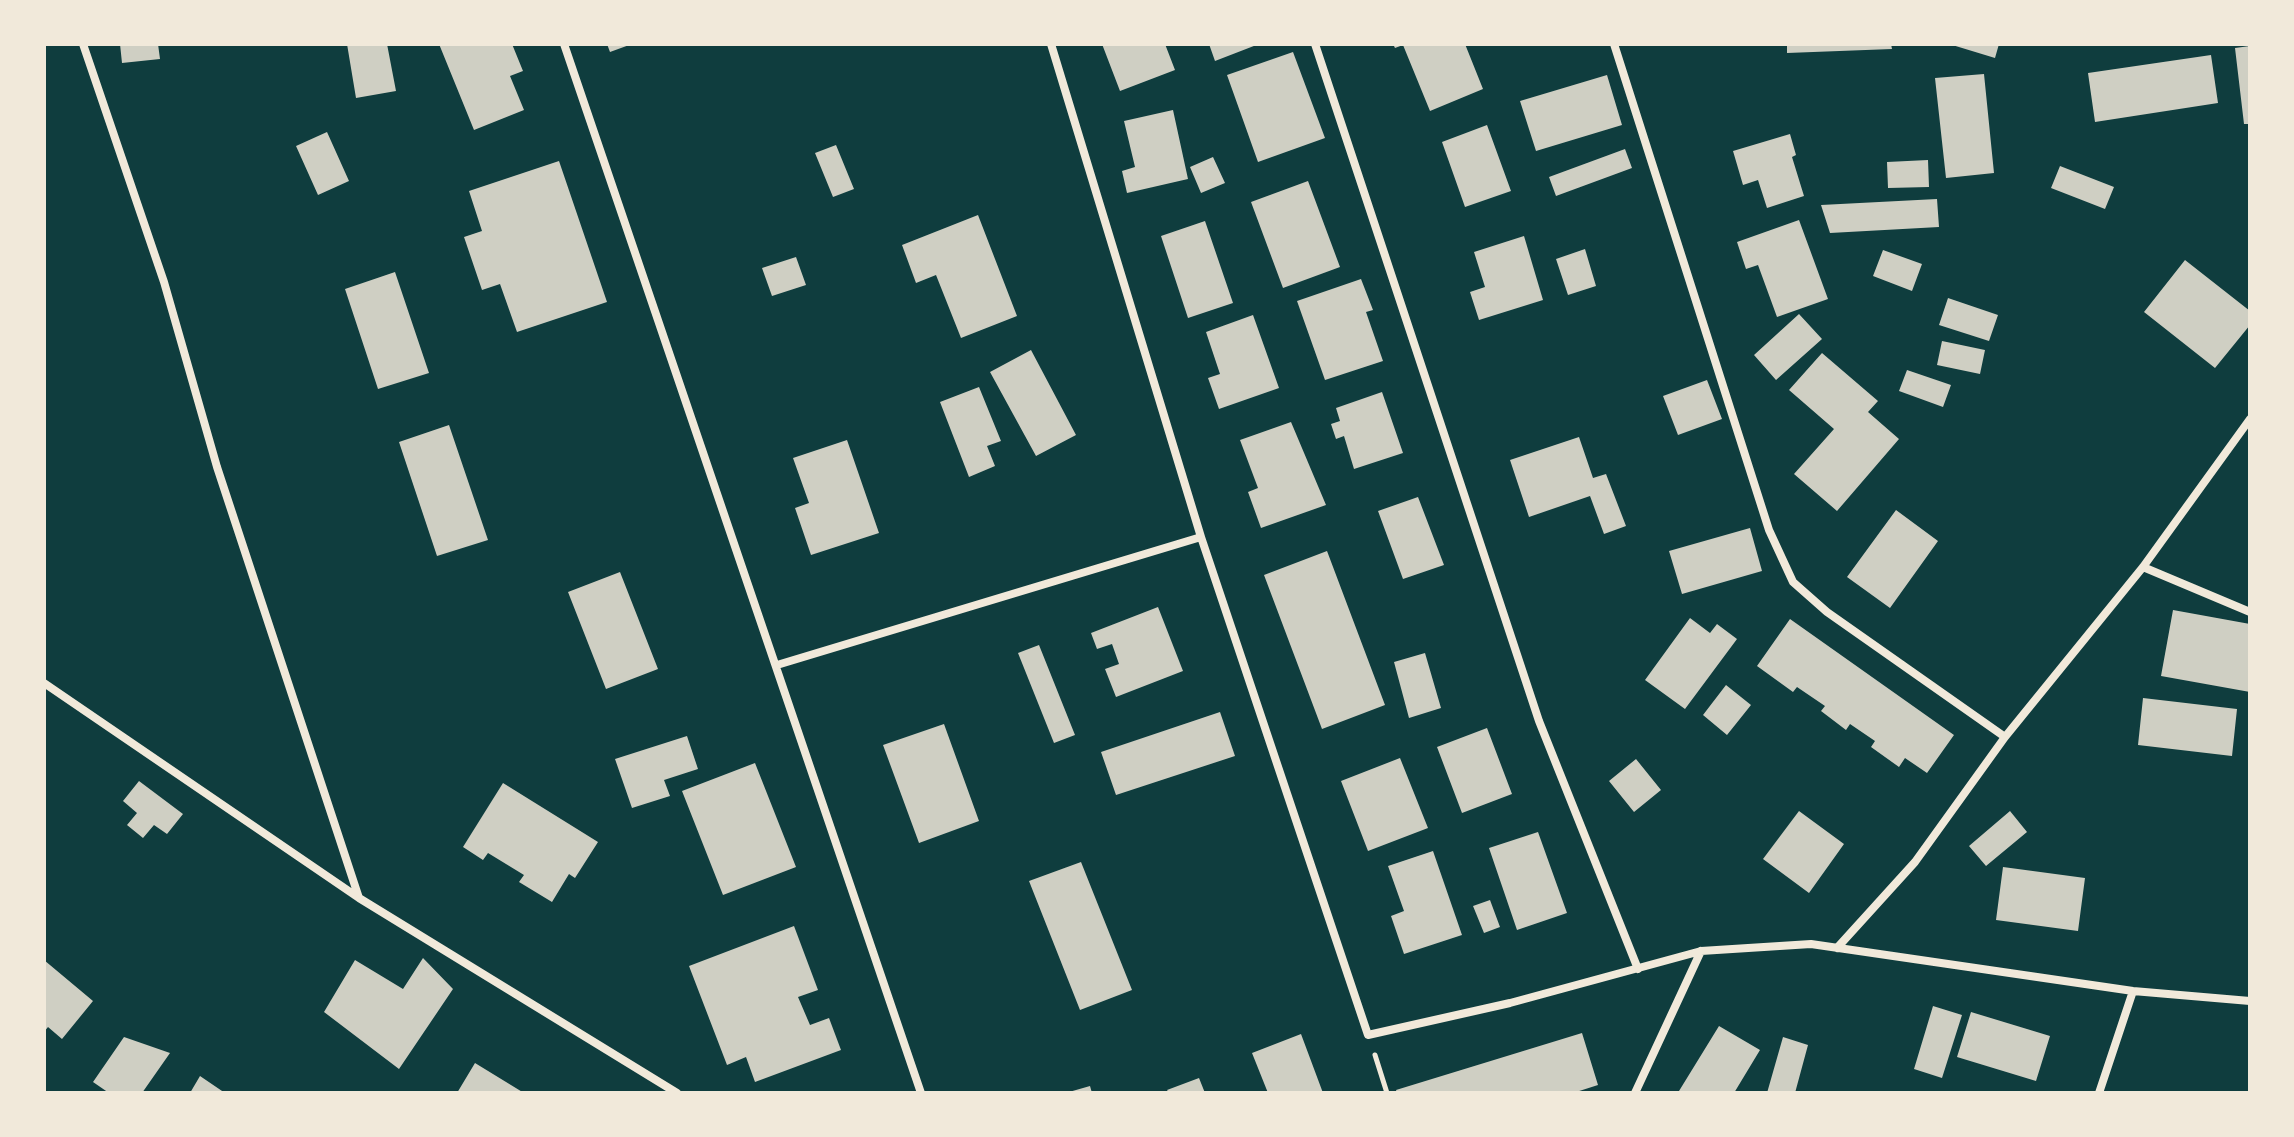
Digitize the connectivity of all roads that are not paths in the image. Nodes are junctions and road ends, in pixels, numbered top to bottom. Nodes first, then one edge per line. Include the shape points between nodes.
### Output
1 (83, 44) edge
2 (564, 44) edge
3 (1051, 44) edge
4 (1315, 44) edge
5 (1614, 44) edge
6 (2250, 419) edge
7 (1201, 537) junction
8 (2143, 567) junction
9 (2250, 612) edge
10 (777, 665) junction
11 (44, 683) edge
12 (2005, 737) junction
13 (359, 898) junction
14 (1837, 948) junction
15 (1701, 951) junction
16 (1638, 969) junction
17 (2133, 991) junction
18 (2250, 1001) edge
19 (677, 1093) edge
20 (921, 1093) edge
21 (1635, 1093) edge
22 (2099, 1093) edge

1 - 13 street
2 - 10 street
3 - 7 street
4 - 16 street via 1539,721
5 - 12 street via 1769,530 1793,582 1827,612
6 - 8 street
7 - 10 street
7 - 16 street via 1368,1035
8 - 9 street
8 - 12 street
10 - 20 street
11 - 13 street
12 - 14 street via 1915,862
13 - 19 street
14 - 15 street via 1811,944
14 - 17 street
15 - 16 street
15 - 21 street
17 - 18 street
17 - 22 street

